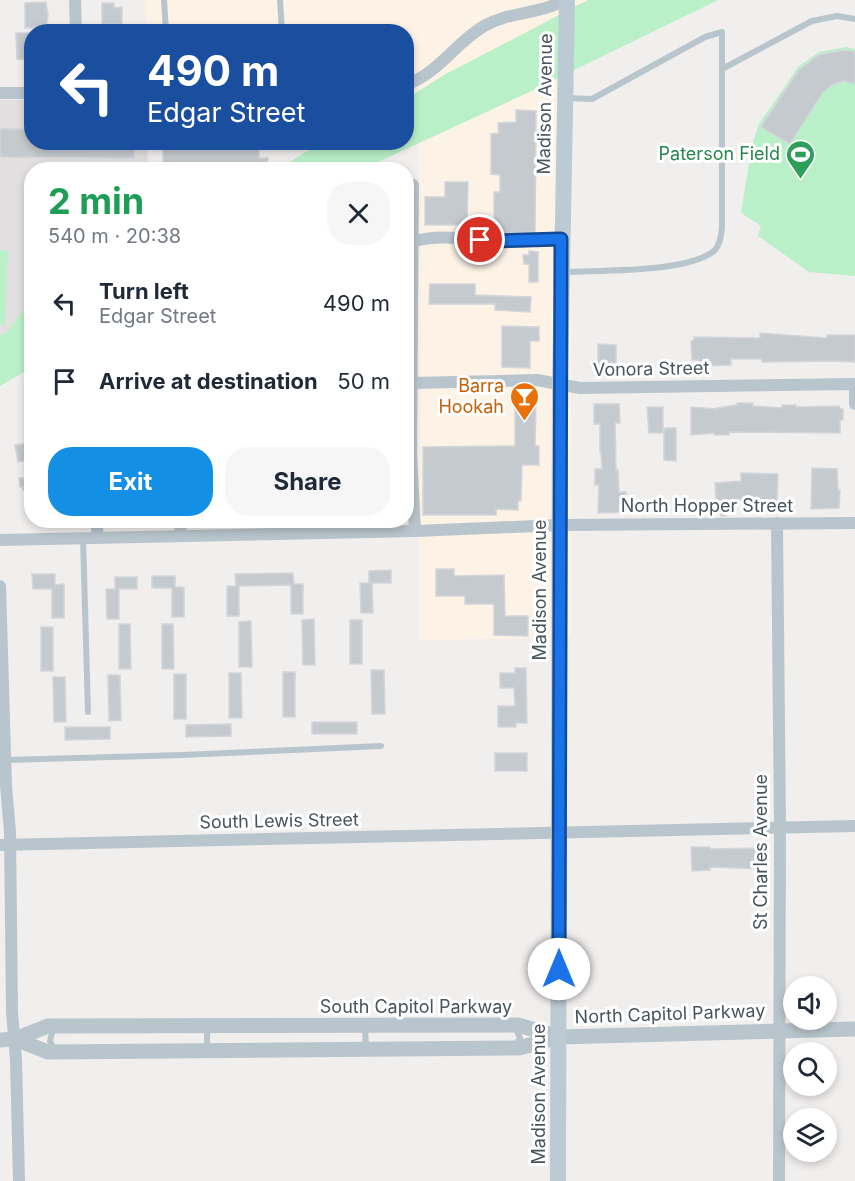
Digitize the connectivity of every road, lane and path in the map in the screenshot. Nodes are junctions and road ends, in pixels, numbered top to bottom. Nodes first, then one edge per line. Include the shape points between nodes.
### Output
1 (75, 0) edge
2 (164, 0) edge
3 (280, 0) edge
4 (565, 0) edge
5 (855, 19) edge
6 (76, 24) edge
7 (166, 24) edge
8 (282, 24) edge
9 (722, 69) junction
10 (414, 81) edge
11 (0, 93) edge
12 (24, 93) edge
13 (565, 94) junction
14 (561, 239) junction
15 (414, 241) edge
16 (561, 272) junction
17 (414, 383) edge
18 (560, 384) junction
19 (855, 384) edge
20 (855, 404) edge
21 (414, 514) edge
22 (855, 523) edge
23 (777, 524) junction
24 (560, 525) junction
25 (97, 528) edge
26 (180, 528) edge
27 (415, 531) junction
28 (181, 536) junction
29 (83, 538) junction
30 (98, 538) junction
31 (0, 540) edge
32 (0, 585) edge
33 (2, 694) edge
34 (88, 712) dead end
35 (381, 746) dead end
36 (6, 760) junction
37 (855, 826) edge
38 (780, 827) junction
39 (559, 833) junction
40 (5, 845) edge
41 (514, 1025) junction
42 (56, 1026) junction
43 (207, 1026) junction
44 (365, 1026) junction
45 (855, 1029) edge
46 (780, 1031) junction
47 (559, 1037) junction
48 (7, 1040) edge
49 (512, 1048) junction
50 (366, 1049) junction
51 (207, 1051) junction
52 (57, 1052) junction
53 (19, 1181) edge
54 (558, 1181) edge
55 (779, 1181) edge

1 - 6 street
2 - 7 lane
3 - 8 lane
4 - 10 street via 492,21 471,34 435,69
4 - 13 main road, Madison Avenue
5 - 9 lane via 837,16 812,21
9 - 13 lane via 722,32 705,37 592,99
9 - 16 lane via 722,228 717,248 675,266
11 - 12 street
13 - 14 main road, Madison Avenue
14 - 15 street via 492,241 430,237
14 - 16 main road, Madison Avenue
16 - 18 main road, Madison Avenue
17 - 18 street, Vonora Street
18 - 19 street, Vonora Street via 580,388
18 - 24 main road, Madison Avenue
19 - 20 street
21 - 27 street
22 - 23 street, North Hopper Street
23 - 24 street, North Hopper Street
23 - 38 street, St Charles Avenue
24 - 27 street, North Hopper Street
24 - 39 main road, Madison Avenue
25 - 30 street
26 - 28 street
27 - 28 street, North Hopper Street
28 - 30 street, North Hopper Street
29 - 30 street, North Hopper Street
29 - 31 street, North Hopper Street
29 - 34 lane
32 - 33 street
33 - 36 street
35 - 36 lane
36 - 40 street
37 - 38 street, South Lewis Street
38 - 39 street, South Lewis Street
38 - 46 street, St Charles Avenue
39 - 40 street, South Lewis Street
39 - 47 main road, Madison Avenue
40 - 48 street via 12,1012
41 - 44 street, South Capitol Parkway
41 - 47 street, South Capitol Parkway
41 - 49 lane via 520,1038
42 - 43 street, South Capitol Parkway
42 - 48 street, South Capitol Parkway
42 - 52 lane via 50,1041
43 - 44 street, South Capitol Parkway
43 - 51 lane
44 - 50 lane
45 - 46 street, North Capitol Parkway
46 - 47 street, North Capitol Parkway
46 - 55 street, St Charles Avenue
47 - 49 street
47 - 54 main road, Madison Avenue
48 - 52 street
48 - 53 street
49 - 50 street
50 - 51 street
51 - 52 street

